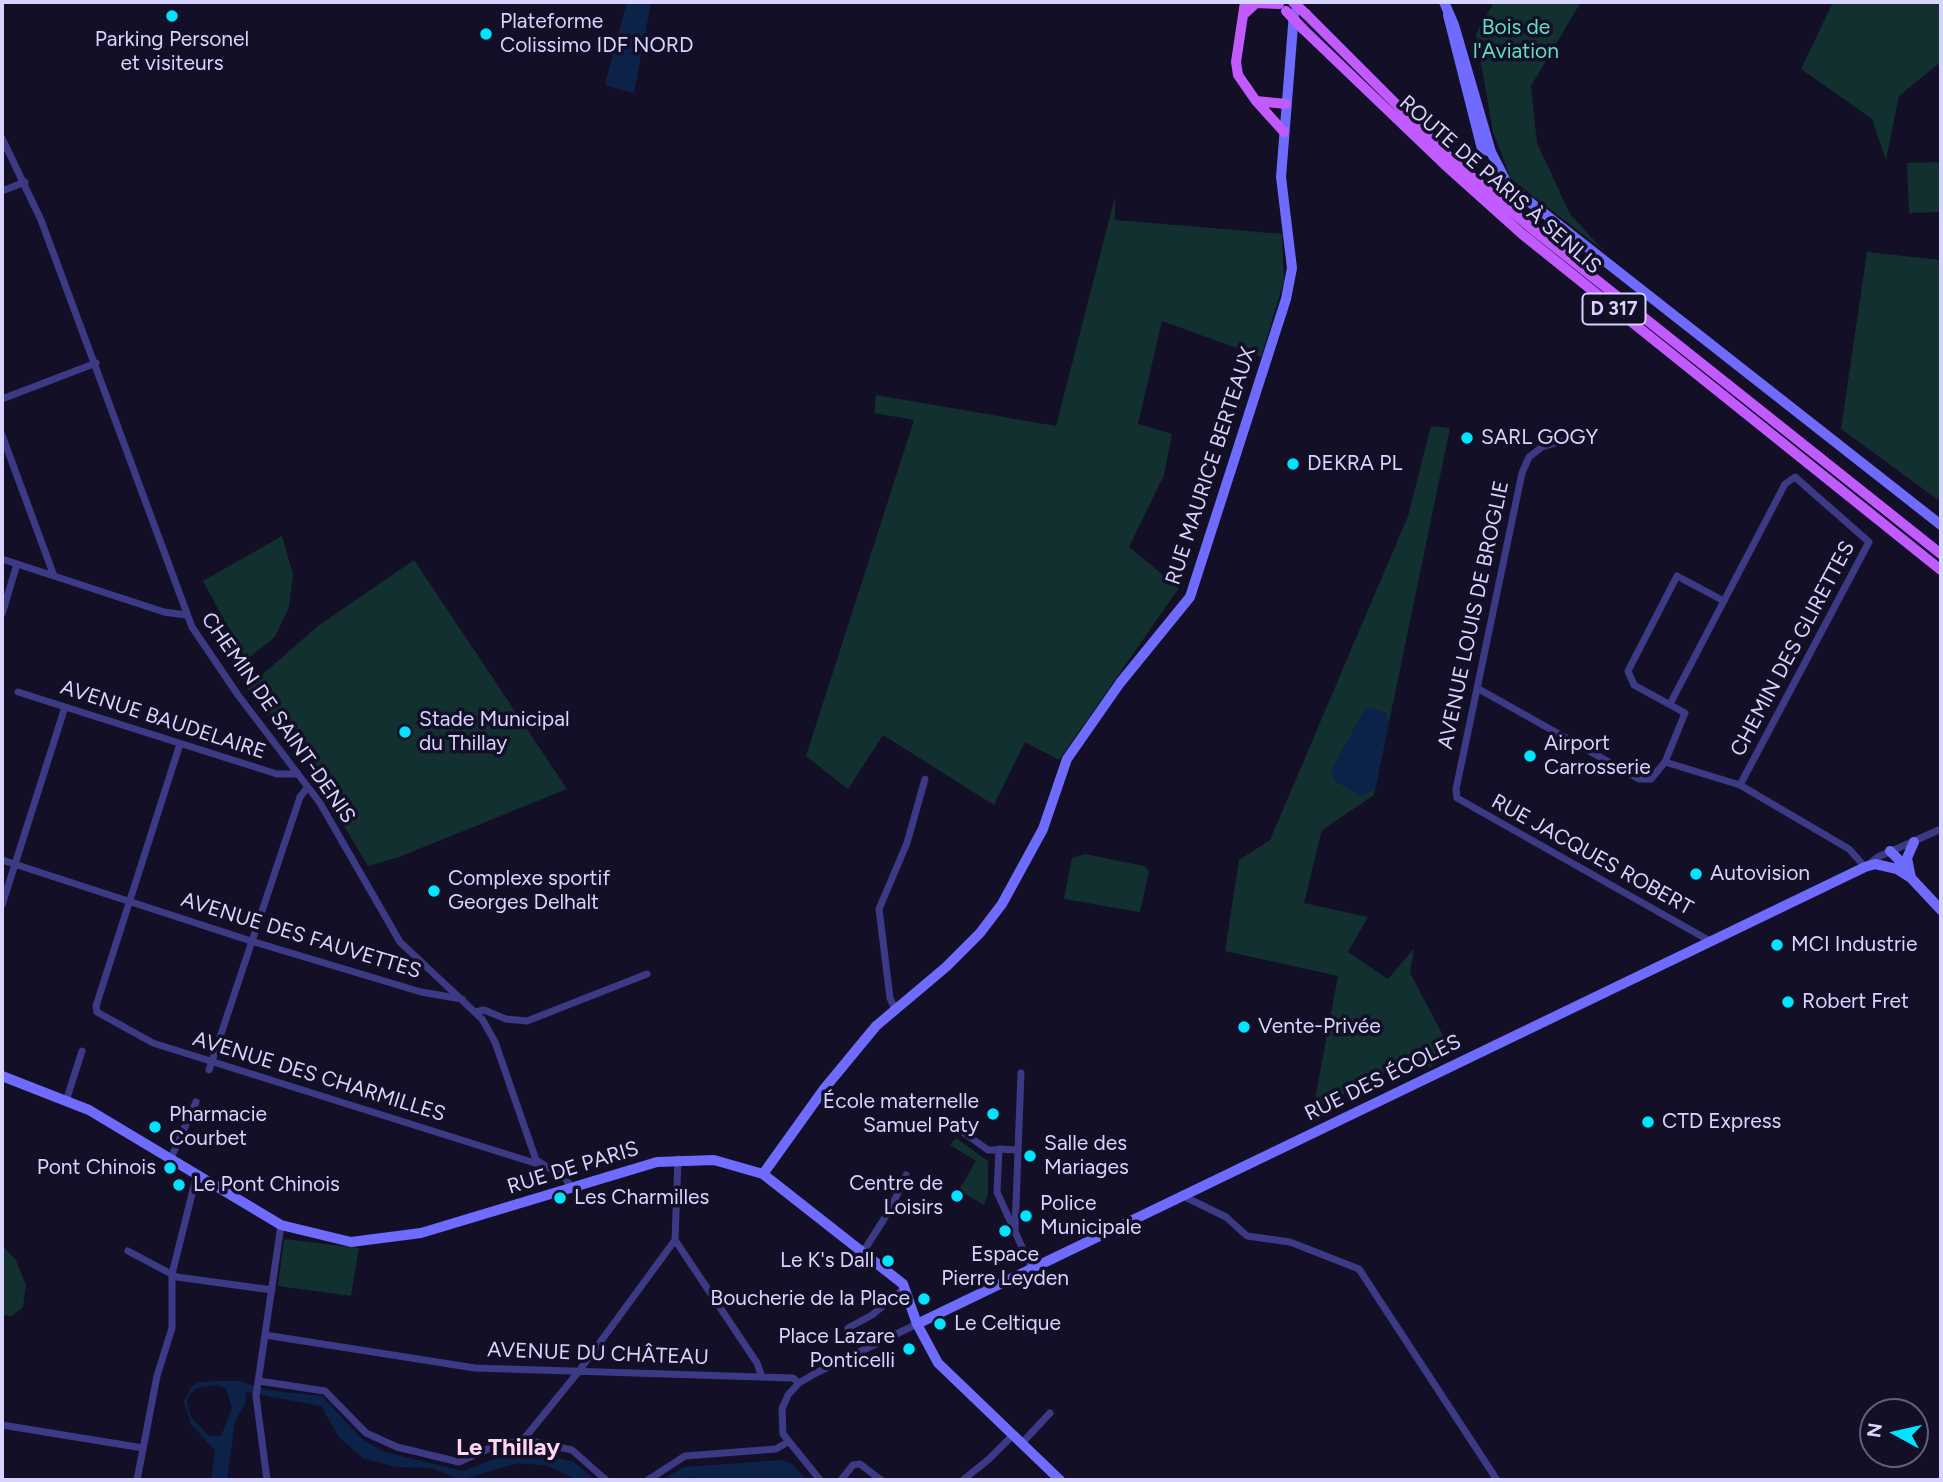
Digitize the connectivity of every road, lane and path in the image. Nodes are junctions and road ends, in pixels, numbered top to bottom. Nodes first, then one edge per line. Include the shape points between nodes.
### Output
1 (1245, 2) edge
2 (1444, 2) edge
3 (1286, 4) edge
4 (1243, 15) junction
5 (1256, 101) junction
6 (1286, 104) junction
7 (1284, 132) junction
8 (2, 138) edge
9 (25, 182) junction
10 (2, 191) edge
11 (96, 363) junction
12 (2, 399) edge
13 (2, 435) edge
14 (1584, 441) dead end
15 (1941, 525) edge
16 (1941, 554) edge
17 (2, 559) edge
18 (17, 564) junction
19 (1941, 570) edge
20 (54, 576) junction
21 (1724, 601) junction
22 (2, 614) edge
23 (186, 615) junction
24 (1477, 688) junction
25 (18, 692) dead end
26 (1670, 704) junction
27 (65, 707) junction
28 (180, 744) junction
29 (1665, 762) junction
30 (298, 774) junction
31 (925, 779) dead end
32 (1740, 785) junction
33 (307, 788) junction
34 (1457, 798) joint
35 (1941, 829) edge
36 (1914, 842) junction
37 (1890, 852) junction
38 (2, 860) edge
39 (14, 864) junction
40 (1865, 867) junction
41 (1907, 868) junction
42 (1911, 878) junction
43 (131, 902) junction
44 (2, 905) edge
45 (1941, 911) edge
46 (251, 941) junction
47 (1710, 941) junction
48 (647, 974) dead end
49 (462, 999) junction
50 (895, 1009) junction
51 (475, 1012) junction
52 (82, 1051) dead end
53 (210, 1066) junction
54 (1021, 1073) dead end
55 (2, 1076) edge
56 (66, 1101) junction
57 (196, 1102) dead end
58 (957, 1128) dead end
59 (999, 1150) junction
60 (1018, 1150) junction
61 (171, 1158) junction
62 (678, 1159) junction
63 (541, 1165) junction
64 (197, 1174) junction
65 (762, 1174) junction
66 (906, 1175) dead end
67 (572, 1188) junction
68 (1183, 1196) junction
69 (281, 1225) junction
70 (1015, 1230) junction
71 (675, 1240) junction
72 (128, 1251) dead end
73 (863, 1252) junction
74 (1032, 1269) junction
75 (172, 1274) junction
76 (905, 1288) junction
77 (272, 1290) junction
78 (917, 1324) junction
79 (848, 1328) dead end
80 (265, 1335) junction
81 (579, 1371) junction
82 (762, 1377) junction
83 (258, 1383) junction
84 (799, 1383) junction
85 (1050, 1413) dead end
86 (2, 1425) edge
87 (1013, 1435) junction
88 (523, 1440) junction
89 (788, 1442) junction
90 (1021, 1443) junction
91 (143, 1448) junction
92 (137, 1480) edge
93 (267, 1480) edge
94 (606, 1480) edge
95 (648, 1480) edge
96 (820, 1480) edge
97 (841, 1480) edge
98 (881, 1480) edge
99 (963, 1480) edge
100 (1059, 1480) edge
101 (1497, 1480) edge

1 - 4 main road
2 - 15 street via 1482,149 1491,152 1507,185
3 - 4 main road via 1256,3
3 - 6 street, RUE MAURICE BERTEAUX via 1292,47
3 - 16 main road, ROUTE DE PARIS À SENLIS / D 317, bridge via 1306,14 1451,159 1517,215
3 - 19 main road, ROUTE DE PARIS À SENLIS / D 317, bridge via 1304,29 1392,116 1522,234
4 - 5 main road via 1237,69
5 - 6 main road
5 - 7 main road
6 - 7 street, RUE MAURICE BERTEAUX
7 - 50 street, RUE MAURICE BERTEAUX via 1281,177 1292,268 1286,299 1190,597 1120,683 1067,759 1043,829 1002,904 946,967
8 - 9 street, CHEMIN DE SAINT-DENIS
9 - 10 street
9 - 11 street, CHEMIN DE SAINT-DENIS
11 - 12 street
11 - 23 street, CHEMIN DE SAINT-DENIS
13 - 20 street
14 - 24 street, AVENUE LOUIS DE BROGLIE via 1566,440 1542,447 1522,473
17 - 18 street
18 - 20 street
18 - 22 street
20 - 23 street
21 - 26 street
21 - 26 street via 1677,576 1628,671 1634,685
21 - 32 street, CHEMIN DES GLIRETTES via 1785,484 1795,477 1869,542
23 - 30 street, CHEMIN DE SAINT-DENIS via 209,654
24 - 29 street via 1639,779 1651,779
24 - 34 street, AVENUE LOUIS DE BROGLIE via 1455,789
25 - 27 street, AVENUE BAUDELAIRE
26 - 29 street via 1686,718
27 - 28 street, AVENUE BAUDELAIRE
27 - 39 street
28 - 30 street, AVENUE BAUDELAIRE via 277,774
28 - 43 street
29 - 32 street
30 - 33 street, CHEMIN DE SAINT-DENIS
31 - 50 street via 907,843 879,909
32 - 40 street via 1849,849
33 - 46 street
33 - 49 street, CHEMIN DE SAINT-DENIS via 400,942
34 - 47 street, RUE JACQUES ROBERT
35 - 36 street, RUE DES ÉCOLES
36 - 37 street, RUE DES ÉCOLES
36 - 41 street
37 - 40 street, RUE DES ÉCOLES
37 - 41 street
38 - 39 street, AVENUE DES FAUVETTES
39 - 43 street, AVENUE DES FAUVETTES
39 - 44 street
40 - 42 street via 1875,864 1897,869
40 - 47 street, RUE DES ÉCOLES
41 - 42 street
42 - 45 street
43 - 46 street, AVENUE DES FAUVETTES
43 - 53 street, AVENUE DES CHARMILLES via 97,1012 153,1043
46 - 49 street, AVENUE DES FAUVETTES via 421,992
46 - 53 street
47 - 68 street, RUE DES ÉCOLES
48 - 51 street via 527,1021 484,1010
49 - 51 street, CHEMIN DE SAINT-DENIS
50 - 65 street, RUE MAURICE BERTEAUX via 824,1089
51 - 63 street, CHEMIN DE SAINT-DENIS via 495,1042 533,1154
52 - 56 street
53 - 63 street, AVENUE DES CHARMILLES
54 - 60 street
55 - 56 street, RUE DE PARIS
56 - 61 street, RUE DE PARIS
57 - 61 street
58 - 59 street via 988,1150
59 - 60 street
59 - 70 street via 997,1192
60 - 70 street
61 - 64 street, RUE DE PARIS
62 - 65 street, RUE DE PARIS via 714,1160
62 - 67 street, RUE DE PARIS
62 - 71 street
63 - 67 street via 565,1178
64 - 69 street, RUE DE PARIS
64 - 75 street
65 - 73 street, RUE DE PARIS
66 - 73 street
67 - 69 street, RUE DE PARIS via 391,1239 351,1242
68 - 74 street, RUE DES ÉCOLES
68 - 101 street via 1226,1217 1247,1236 1290,1242 1359,1269
69 - 77 street
70 - 74 street
71 - 81 street
71 - 82 street
72 - 75 street
73 - 76 street, RUE DE PARIS
74 - 78 street, RUE DES ÉCOLES
75 - 77 street
75 - 91 street via 172,1328
76 - 78 street
76 - 79 street
77 - 80 street
78 - 84 street
78 - 87 street via 938,1363
80 - 81 street, AVENUE DU CHÂTEAU via 475,1368
80 - 83 street
81 - 82 street, AVENUE DU CHÂTEAU
81 - 88 street
82 - 84 street, AVENUE DU CHÂTEAU via 793,1378
83 - 88 street via 325,1391 373,1437 449,1461
83 - 93 street
84 - 89 street via 782,1409
85 - 90 street
86 - 91 street
87 - 90 street
87 - 99 street
88 - 94 street via 572,1450
89 - 95 street via 776,1449 685,1456
89 - 96 street
90 - 100 street
91 - 92 street
97 - 98 street via 853,1465 860,1464

